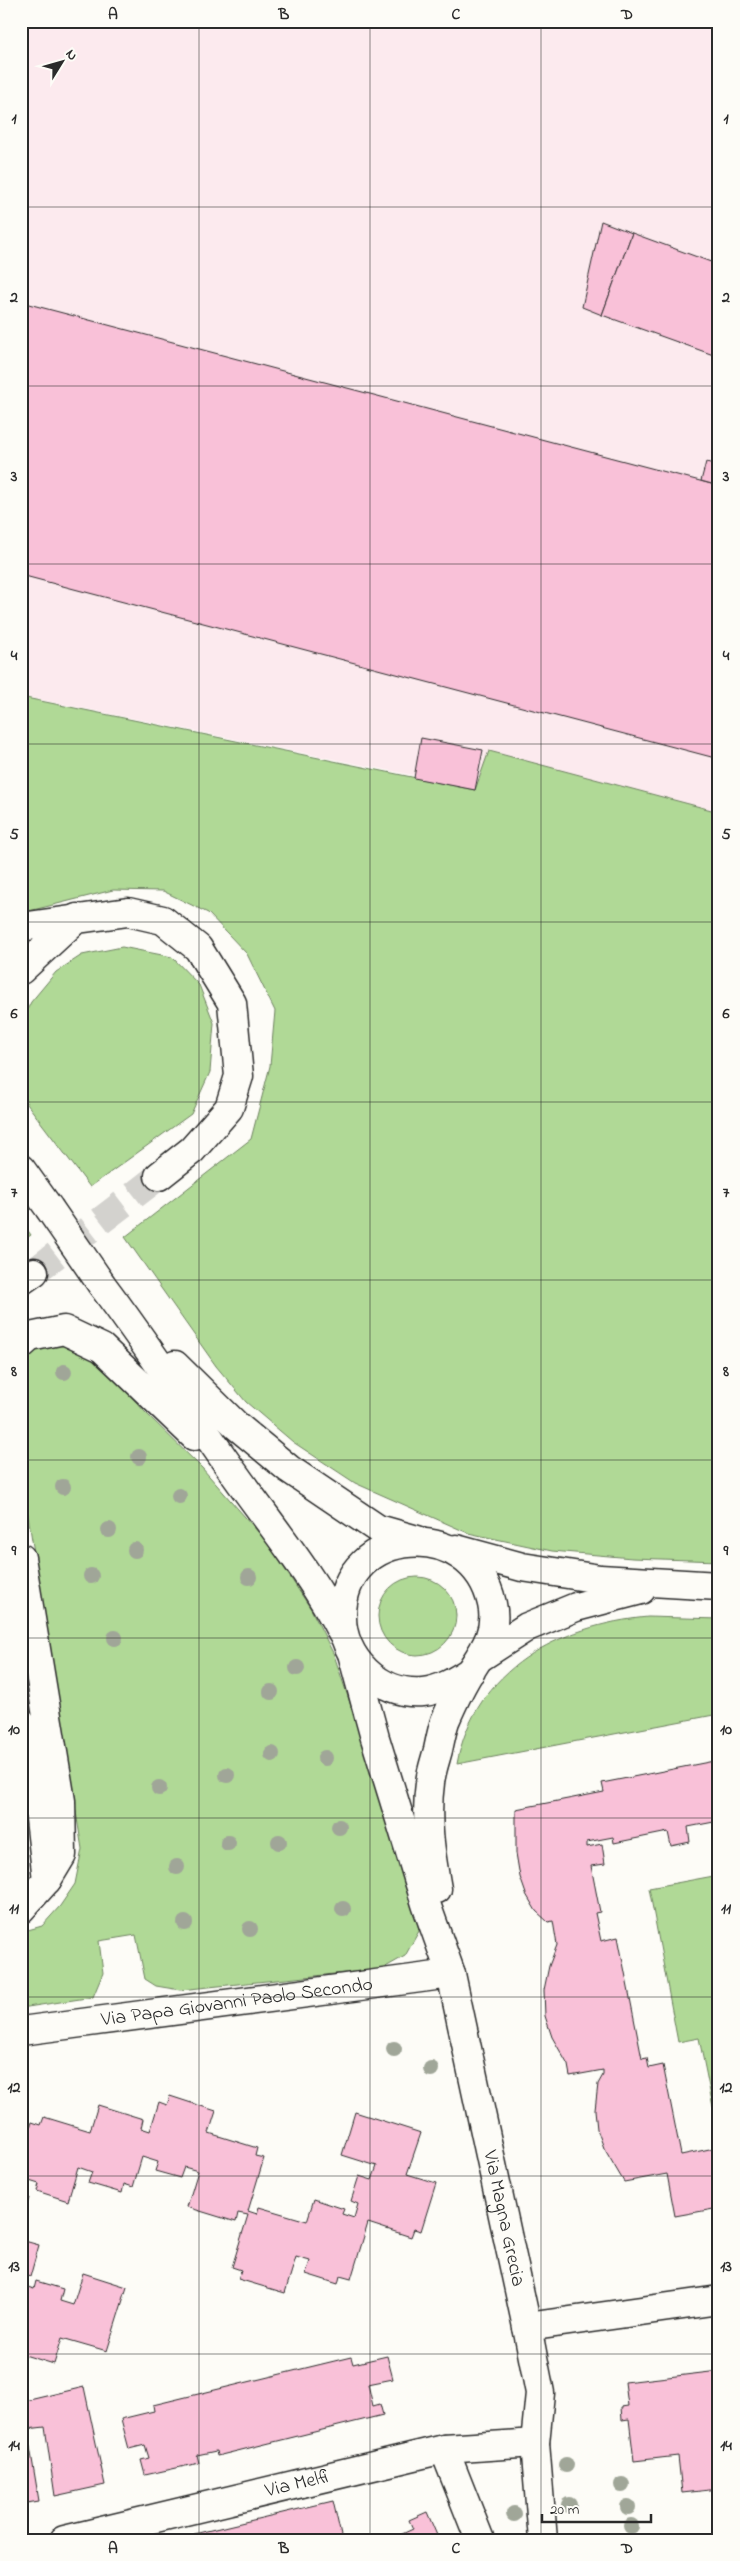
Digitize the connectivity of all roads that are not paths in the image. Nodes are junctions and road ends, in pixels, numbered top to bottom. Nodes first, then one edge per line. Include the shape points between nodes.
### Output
1 (76, 918) junction
2 (21, 927) edge
3 (21, 970) edge
4 (21, 1169) edge
5 (159, 1176) tunnel mouth
6 (110, 1294) junction
7 (21, 1345) edge
8 (235, 1474) junction
9 (433, 1544) junction
10 (21, 1558) edge
11 (680, 1584) junction
12 (719, 1586) edge
13 (349, 1648) junction
14 (476, 1664) junction
15 (21, 1722) edge
16 (21, 1786) edge
17 (39, 1810) junction
18 (47, 1880) junction
19 (21, 1909) edge
20 (451, 1974) junction
21 (21, 2031) edge
22 (719, 2300) edge
23 (527, 2328) junction
24 (535, 2443) junction
25 (444, 2449) junction
26 (64, 2540) edge
27 (480, 2540) edge
28 (543, 2540) edge

1 - 2 street
1 - 3 street
1 - 5 street via 128,912 163,920 198,948 232,1003 239,1076 229,1108 192,1150
4 - 6 street, bridge
6 - 8 street
6 - 9 street via 230,1420 289,1469 378,1529
7 - 8 street via 30,1337 64,1330 102,1348
8 - 13 street via 325,1600
9 - 11 street via 522,1567 600,1579
9 - 13 street via 397,1544 375,1554 357,1571 346,1592 342,1616
9 - 14 street via 468,1560 484,1581 492,1606 492,1632
10 - 18 street via 61,1800 62,1855
11 - 12 street
11 - 14 street via 627,1592 576,1607 527,1627
13 - 14 street via 371,1677 396,1689 422,1692 448,1686
13 - 20 street, Via Magna Grecia via 426,1904
14 - 20 street via 445,1722 430,1784 430,1845
15 - 17 street
16 - 17 street
17 - 18 street
18 - 19 street
20 - 21 street, Via Papa Giovanni Paolo Secondo
20 - 23 street, Via Magna Grecia
22 - 23 street
23 - 24 street, Via Magna Grecia via 540,2393
24 - 25 street, Via Melfi
24 - 28 street, Via Magna Grecia
25 - 26 street, Via Melfi
25 - 27 street

